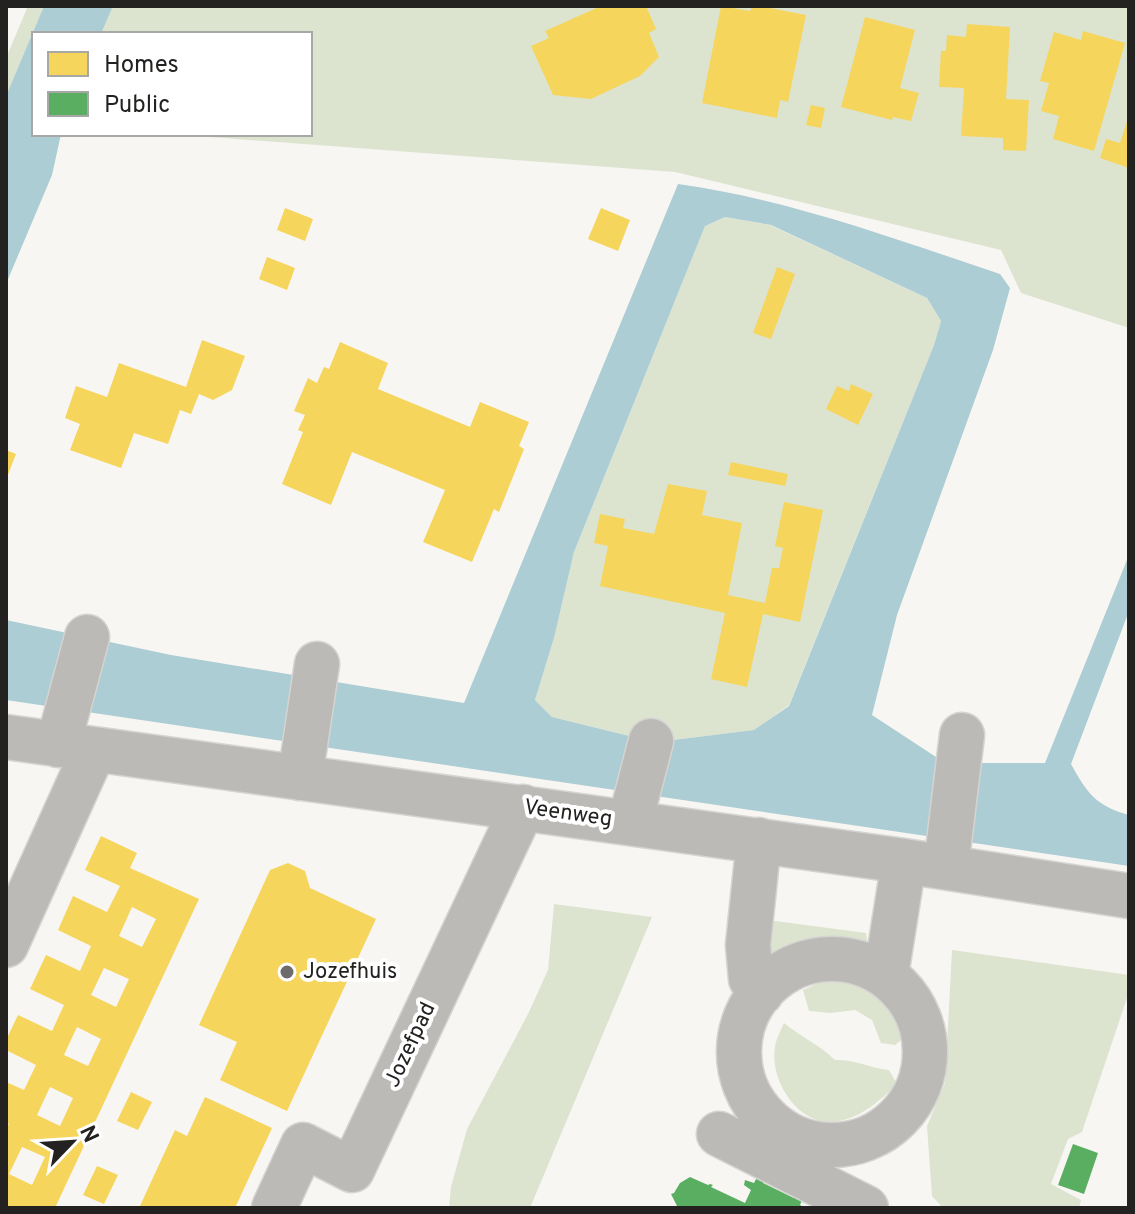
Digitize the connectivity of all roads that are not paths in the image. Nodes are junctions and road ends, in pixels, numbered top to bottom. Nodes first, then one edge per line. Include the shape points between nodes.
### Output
1 (87, 637) dead end
2 (317, 664) dead end
3 (962, 735) dead end
4 (6, 737) edge
5 (651, 741) dead end
6 (76, 748) junction
7 (300, 778) junction
8 (523, 807) junction
9 (630, 822) junction
10 (759, 840) junction
11 (925, 864) junction
12 (1129, 896) edge
13 (6, 945) edge
14 (886, 975) junction
15 (761, 993) junction
16 (719, 1134) dead end
17 (795, 1155) junction
18 (274, 1208) edge
19 (866, 1208) edge

1 - 6 street
2 - 7 street
3 - 11 street
4 - 6 street, Veenweg
5 - 9 street
6 - 7 street, Veenweg
6 - 13 street
7 - 8 street, Veenweg
8 - 9 street, Veenweg
8 - 18 street, Jozefpad via 352,1170 303,1145
9 - 10 street, Veenweg
10 - 11 street, Veenweg
10 - 15 street via 748,945 751,979
11 - 12 street, Veenweg
11 - 14 street
14 - 15 street via 851,960 823,958 797,964 773,978
14 - 17 street via 918,1014 926,1044 923,1075 910,1103 889,1126 862,1141
15 - 17 street via 747,1012 739,1042 741,1073 753,1101
16 - 17 street
17 - 19 street

